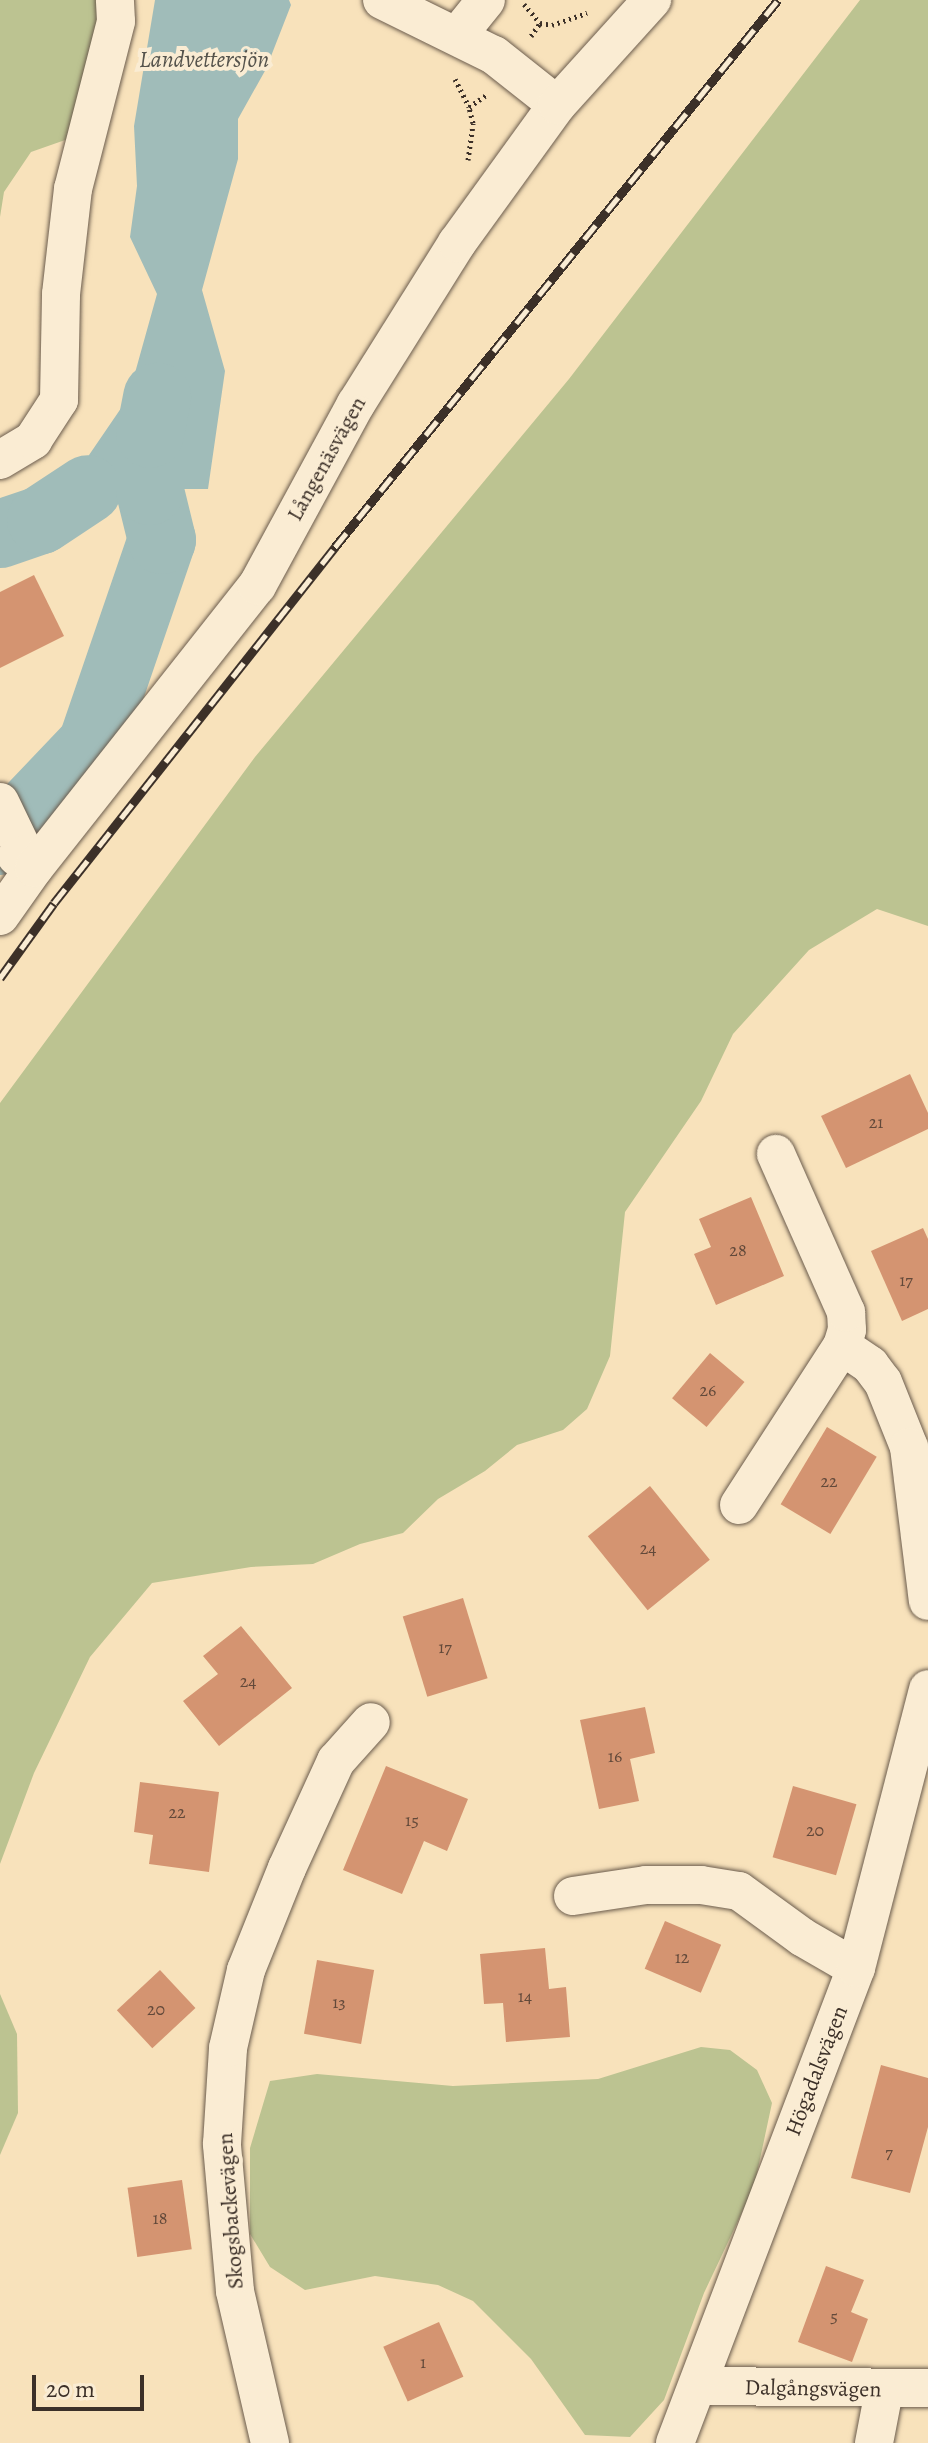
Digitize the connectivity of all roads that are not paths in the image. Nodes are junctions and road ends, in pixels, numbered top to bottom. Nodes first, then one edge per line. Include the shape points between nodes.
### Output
1 (115, 0) edge
2 (382, 0) edge
3 (486, 0) edge
4 (652, 0) edge
5 (457, 36) junction
6 (557, 105) junction
7 (0, 460) edge
8 (16, 839) edge
9 (0, 916) edge
10 (776, 1154) dead end
11 (842, 1346) junction
12 (922, 1500) edge
13 (739, 1505) dead end
14 (928, 1601) edge
15 (928, 1689) edge
16 (371, 1722) dead end
17 (573, 1896) dead end
18 (856, 1968) junction
19 (698, 2386) junction
20 (928, 2388) edge
21 (884, 2391) junction
22 (270, 2443) edge
23 (675, 2443) edge
24 (874, 2443) edge

1 - 7 street via 116,21 73,189 61,294 59,400 33,440
2 - 5 street
3 - 5 street
4 - 6 street, Långenäsvägen
5 - 6 street via 494,55
6 - 8 street, Långenäsvägen via 457,243 356,404 257,586
8 - 9 street, Långenäsvägen
10 - 11 street via 846,1312
11 - 12 street via 870,1365 895,1405
11 - 13 street
12 - 14 street
15 - 18 street, Högadalsvägen
16 - 22 street, Skogsbackevägen via 336,1761 287,1868 246,1970 228,2048 222,2144 235,2291
17 - 18 street via 646,1885 739,1891
18 - 19 street, Högadalsvägen
19 - 21 street, Dalgångsvägen
19 - 23 street, Högadalsvägen
20 - 21 street, Dalgångsvägen
21 - 24 street

